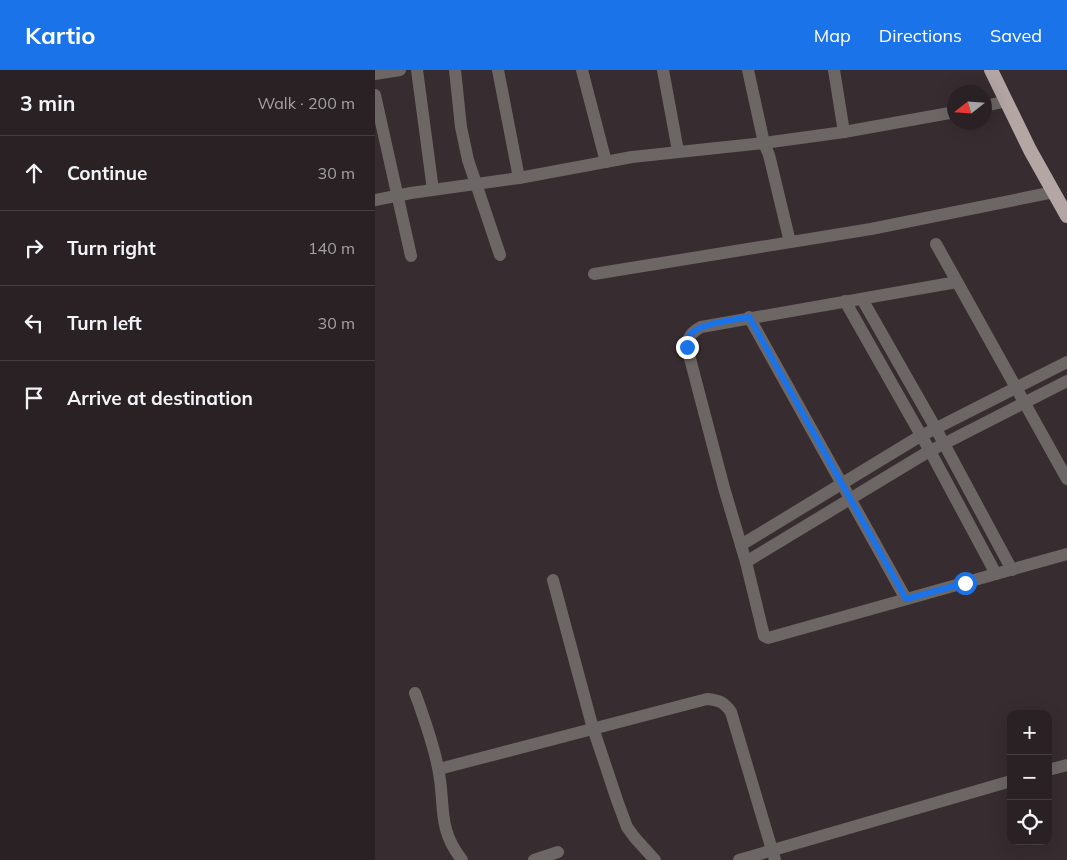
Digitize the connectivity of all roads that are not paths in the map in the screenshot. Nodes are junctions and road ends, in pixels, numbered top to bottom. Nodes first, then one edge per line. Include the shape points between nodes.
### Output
1 (400, 70) edge
2 (417, 70) edge
3 (455, 70) edge
4 (498, 70) edge
5 (582, 70) edge
6 (663, 70) edge
7 (748, 70) edge
8 (834, 70) edge
9 (991, 70) edge
10 (375, 74) edge
11 (375, 95) edge
12 (1007, 101) junction
13 (992, 104) edge
14 (947, 113) edge
15 (844, 132) junction
16 (764, 143) junction
17 (678, 151) junction
18 (606, 162) junction
19 (519, 178) junction
20 (475, 184) junction
21 (433, 190) junction
22 (1054, 192) junction
23 (398, 195) junction
24 (375, 200) edge
25 (1067, 216) edge
26 (790, 242) junction
27 (936, 244) dead end
28 (500, 255) dead end
29 (411, 256) dead end
30 (595, 274) dead end
31 (957, 282) junction
32 (862, 298) junction
33 (845, 301) junction
34 (749, 317) junction
35 (1067, 362) edge
36 (1067, 381) edge
37 (1016, 388) junction
38 (1024, 403) junction
39 (936, 428) junction
40 (921, 436) junction
41 (944, 444) junction
42 (930, 451) junction
43 (1067, 479) edge
44 (842, 484) junction
45 (850, 500) junction
46 (741, 545) junction
47 (1067, 554) edge
48 (746, 562) junction
49 (1012, 570) junction
50 (996, 574) junction
51 (553, 580) dead end
52 (906, 599) junction
53 (415, 693) dead end
54 (593, 729) junction
55 (1067, 765) edge
56 (439, 769) junction
57 (1052, 769) edge
58 (1007, 782) edge
59 (558, 852) dead end
60 (774, 855) edge
61 (462, 860) edge
62 (534, 860) edge
63 (655, 860) edge
64 (739, 860) edge

1 - 10 street
2 - 21 street
3 - 20 street via 461,127
4 - 19 street
5 - 18 street
6 - 17 street
7 - 16 street
8 - 15 street
9 - 12 highway
11 - 23 street
12 - 13 street
12 - 22 highway
14 - 15 street
15 - 16 street
16 - 17 street
16 - 26 street
17 - 18 street
18 - 19 street
19 - 20 street
20 - 21 street
20 - 28 street
21 - 23 street
22 - 25 highway
22 - 26 street
23 - 24 street
23 - 29 street
26 - 30 street
27 - 31 street
31 - 32 street
31 - 37 street
32 - 33 street
32 - 39 street
33 - 34 street
33 - 40 street
34 - 44 street
34 - 46 street via 701,326 688,337 687,347
35 - 37 street
36 - 38 street
37 - 38 street
37 - 39 street
38 - 41 street
38 - 43 street
39 - 40 street
39 - 41 street
40 - 42 street
40 - 44 street
41 - 42 street
41 - 49 street
42 - 45 street
42 - 50 street
44 - 45 street
44 - 46 street
45 - 48 street
45 - 52 street
46 - 48 street
47 - 49 street
48 - 52 street via 764,636 768,638
49 - 50 street
50 - 52 street
51 - 54 street
53 - 56 street
54 - 56 street
54 - 60 street via 707,699 726,704
54 - 63 street via 627,827
55 - 57 street
56 - 61 street via 442,816 451,846
58 - 60 street
59 - 62 street
60 - 64 street

